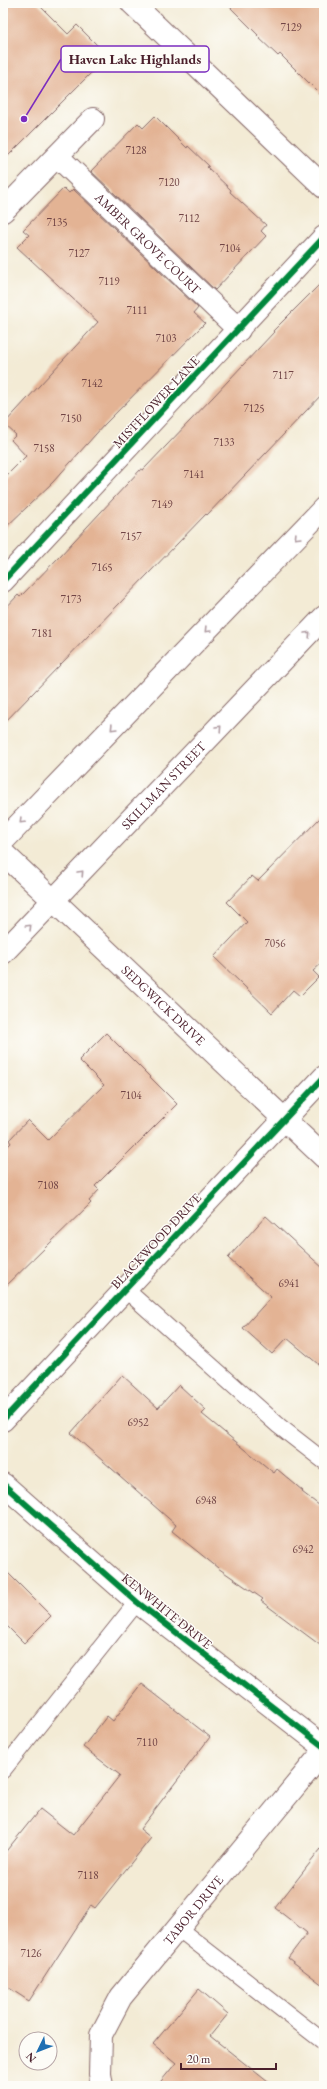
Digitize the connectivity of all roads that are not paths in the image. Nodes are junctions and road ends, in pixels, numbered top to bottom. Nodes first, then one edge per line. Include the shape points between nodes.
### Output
1 (132, 3) edge
2 (93, 119) dead end
3 (57, 156) junction
4 (324, 187) edge
5 (3, 211) edge
6 (324, 237) edge
7 (239, 330) junction
8 (324, 508) edge
9 (3, 581) edge
10 (324, 617) edge
11 (3, 841) edge
12 (3, 853) edge
13 (54, 902) junction
14 (3, 953) edge
15 (324, 1077) edge
16 (283, 1120) junction
17 (324, 1157) edge
18 (125, 1289) junction
19 (3, 1420) edge
20 (324, 1461) edge
21 (3, 1484) edge
22 (137, 1602) junction
23 (324, 1747) edge
24 (324, 1751) edge
25 (3, 1770) edge
26 (179, 1929) junction
27 (324, 2042) edge
28 (102, 2086) edge

1 - 4 street
2 - 3 street
3 - 5 street
3 - 7 street, AMBER GROVE COURT
6 - 7 street, MISTFLOWER LANE
7 - 9 street, MISTFLOWER LANE
8 -> 11 street
13 -> 10 street, SKILLMAN STREET
12 - 13 street, SEDGWICK DRIVE
14 -> 13 street, SKILLMAN STREET
13 - 16 street, SEDGWICK DRIVE
15 - 16 street, BLACKWOOD DRIVE
16 - 17 street, SEDGWICK DRIVE
16 - 18 street, BLACKWOOD DRIVE
18 - 19 street, BLACKWOOD DRIVE
18 - 20 lane via 279,1426
21 - 22 street, KENWHITE DRIVE
22 - 23 street, KENWHITE DRIVE
22 - 25 lane
24 - 26 street, TABOR DRIVE
26 - 27 lane
26 - 28 street, TABOR DRIVE via 121,1997 101,2035

